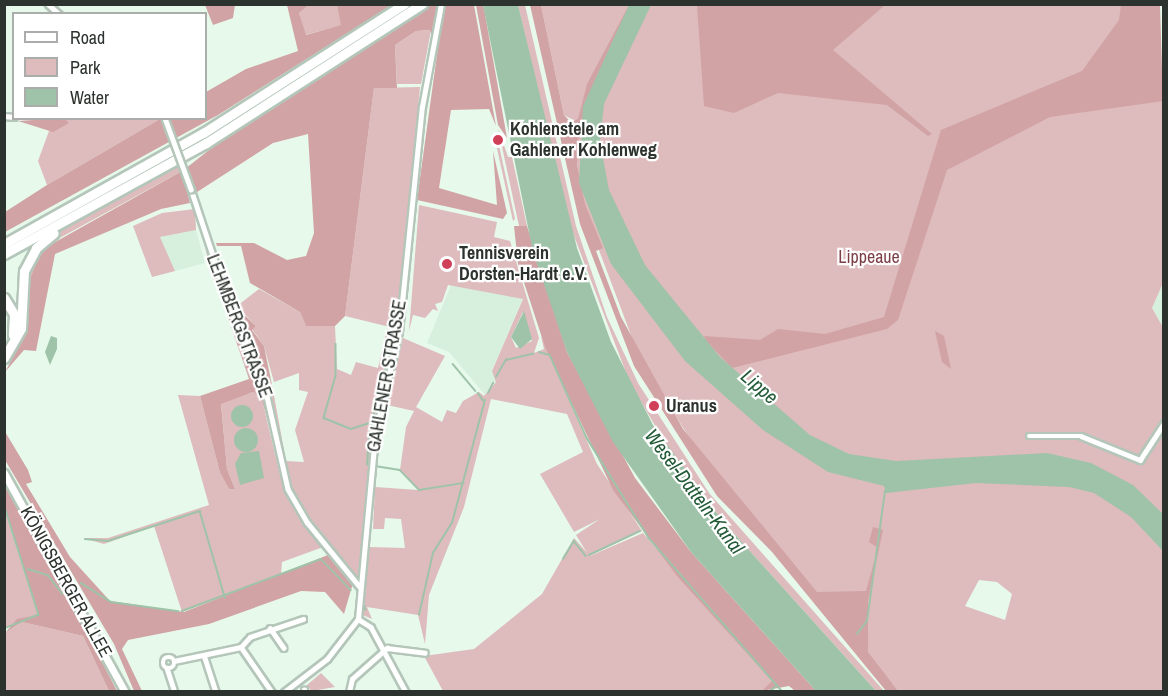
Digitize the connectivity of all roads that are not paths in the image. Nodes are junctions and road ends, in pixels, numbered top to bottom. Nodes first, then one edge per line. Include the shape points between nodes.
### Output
1 (404, 4) edge
2 (422, 4) edge
3 (441, 4) edge
4 (166, 120) edge
5 (114, 195) junction
6 (4, 244) edge
7 (4, 254) edge
8 (4, 298) edge
9 (4, 350) edge
10 (4, 358) edge
11 (1164, 423) edge
12 (1029, 436) dead end
13 (4, 473) edge
14 (360, 587) junction
15 (303, 619) dead end
16 (358, 619) junction
17 (270, 628) junction
18 (241, 646) junction
19 (284, 648) dead end
20 (385, 652) junction
21 (425, 653) dead end
22 (204, 655) junction
23 (174, 661) junction
24 (167, 668) junction
25 (125, 692) edge
26 (175, 692) edge
27 (216, 692) edge
28 (272, 692) edge
29 (284, 692) edge
30 (349, 692) edge
31 (406, 692) edge

1 - 6 highway via 202,133
2 - 5 highway
3 - 14 street, GAHLENER STRASSE via 422,107 399,332 375,434
4 - 14 street, LEHMBERGSTRASSE, bridge via 228,301 266,392 288,489
5 - 7 highway
5 - 10 highway via 36,248 24,271 19,336
8 - 9 highway via 15,327
11 - 12 street via 1140,460 1081,436
13 - 25 main road, KÖNIGSBERGER ALLEE
14 - 16 street, GAHLENER STRASSE
15 - 17 street
16 - 20 street via 371,627
16 - 29 street via 321,665
17 - 18 street
17 - 19 street
18 - 22 street
18 - 28 street
20 - 21 street via 393,647
20 - 30 street via 352,679
20 - 31 street
22 - 23 street
22 - 27 street
23 - 24 street
23 - 24 street via 165,659
24 - 26 street

